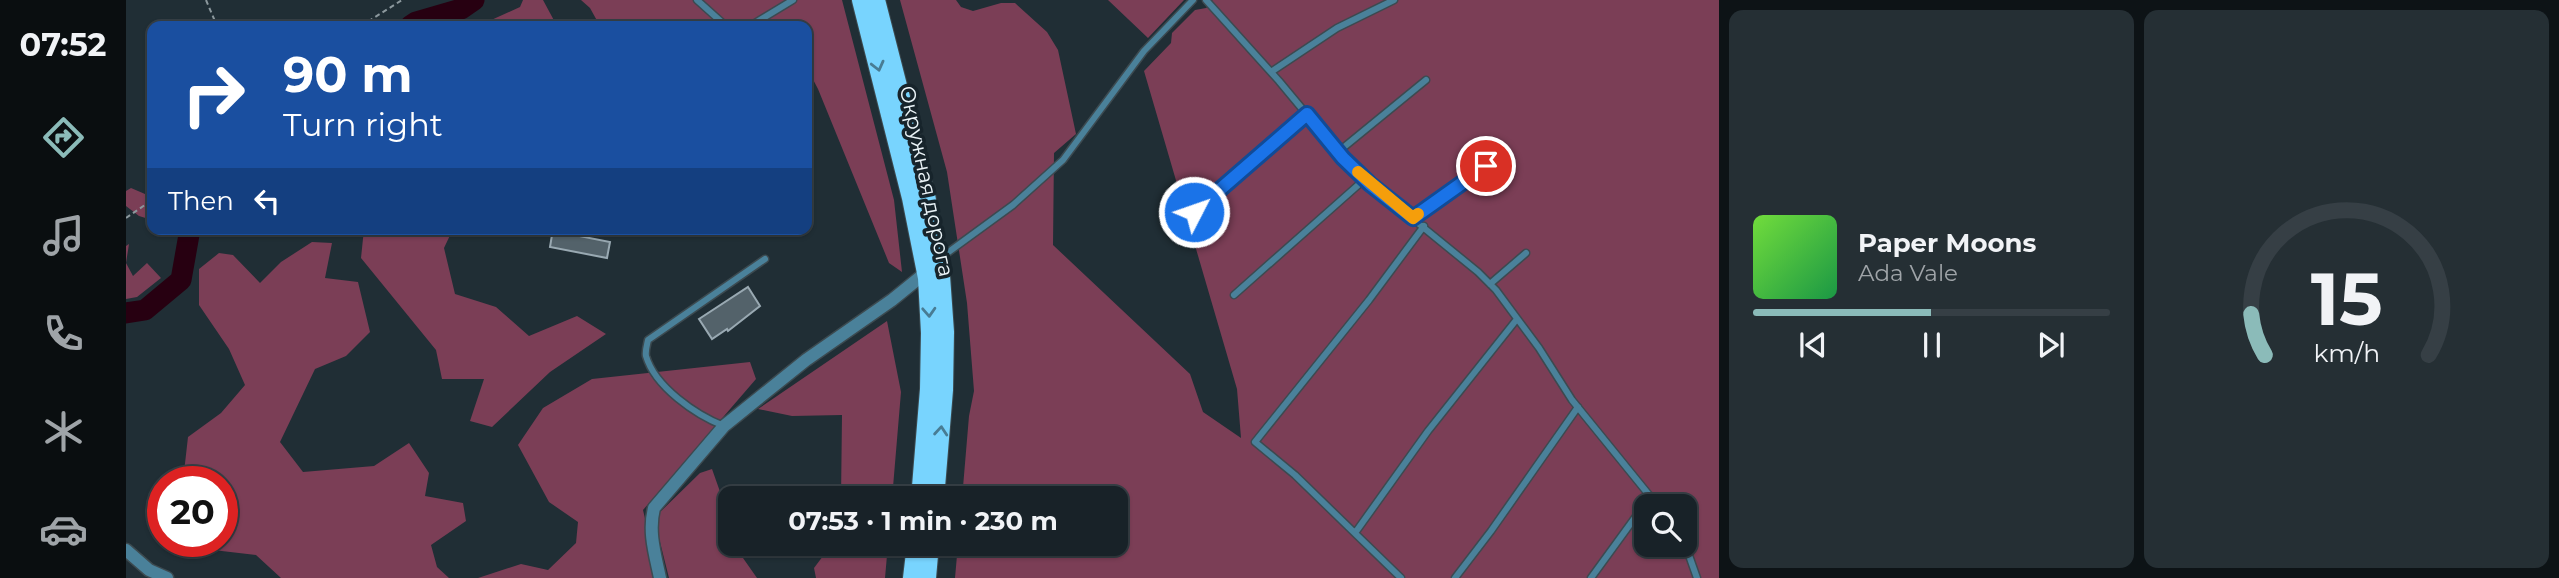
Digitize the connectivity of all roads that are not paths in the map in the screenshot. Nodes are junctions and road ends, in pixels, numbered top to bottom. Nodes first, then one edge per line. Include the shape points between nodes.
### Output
1 (697, 0) edge
2 (793, 0) edge
3 (862, 0) edge
4 (876, 0) edge
5 (1193, 0) edge
6 (1206, 0) edge
7 (1394, 0) edge
8 (720, 21) edge
9 (758, 21) edge
10 (1271, 72) junction
11 (1426, 80) dead end
12 (1307, 114) junction
13 (1338, 152) junction
14 (1486, 166) dead end
15 (1365, 179) junction
16 (1194, 212) dead end
17 (1413, 218) junction
18 (1424, 226) junction
19 (1526, 253) dead end
20 (765, 259) dead end
21 (932, 266) junction
22 (1490, 284) junction
23 (1234, 295) dead end
24 (1517, 319) junction
25 (1578, 407) junction
26 (724, 426) junction
27 (921, 486) edge
28 (936, 486) edge
29 (1648, 494) edge
30 (1634, 518) edge
31 (1354, 533) junction
32 (126, 550) edge
33 (915, 556) edge
34 (929, 556) edge
35 (1690, 557) edge
36 (167, 578) edge
37 (660, 578) edge
38 (912, 578) edge
39 (927, 578) edge
40 (1401, 578) edge
41 (1455, 578) edge
42 (1591, 578) edge
43 (1697, 578) edge

1 - 8 lane
2 - 9 lane
3 -> 21 main road, Окружная дорога
4 - 21 main road, Окружная дорога via 926,195
5 - 21 lane via 1144,51 1063,160 1013,205
6 - 10 lane
7 - 10 lane via 1337,28
10 - 12 lane
11 - 13 lane
12 - 13 lane
12 - 16 lane
13 - 15 lane
14 - 17 lane
15 - 17 lane
15 - 23 lane
17 - 18 lane
18 - 22 lane
18 - 31 lane via 1255,442
19 - 22 lane
20 - 26 lane via 648,340 645,354 655,374 700,416
21 - 26 street
21 -> 27 main road, Окружная дорога
28 -> 21 main road, Окружная дорога via 944,305
22 - 24 lane
24 - 25 lane
24 - 31 lane
25 - 29 lane
25 - 41 lane
26 - 37 street via 654,508 651,536
30 - 42 lane
31 - 40 lane
32 - 36 street via 149,570
33 - 38 main road
34 - 39 main road
35 - 43 lane

